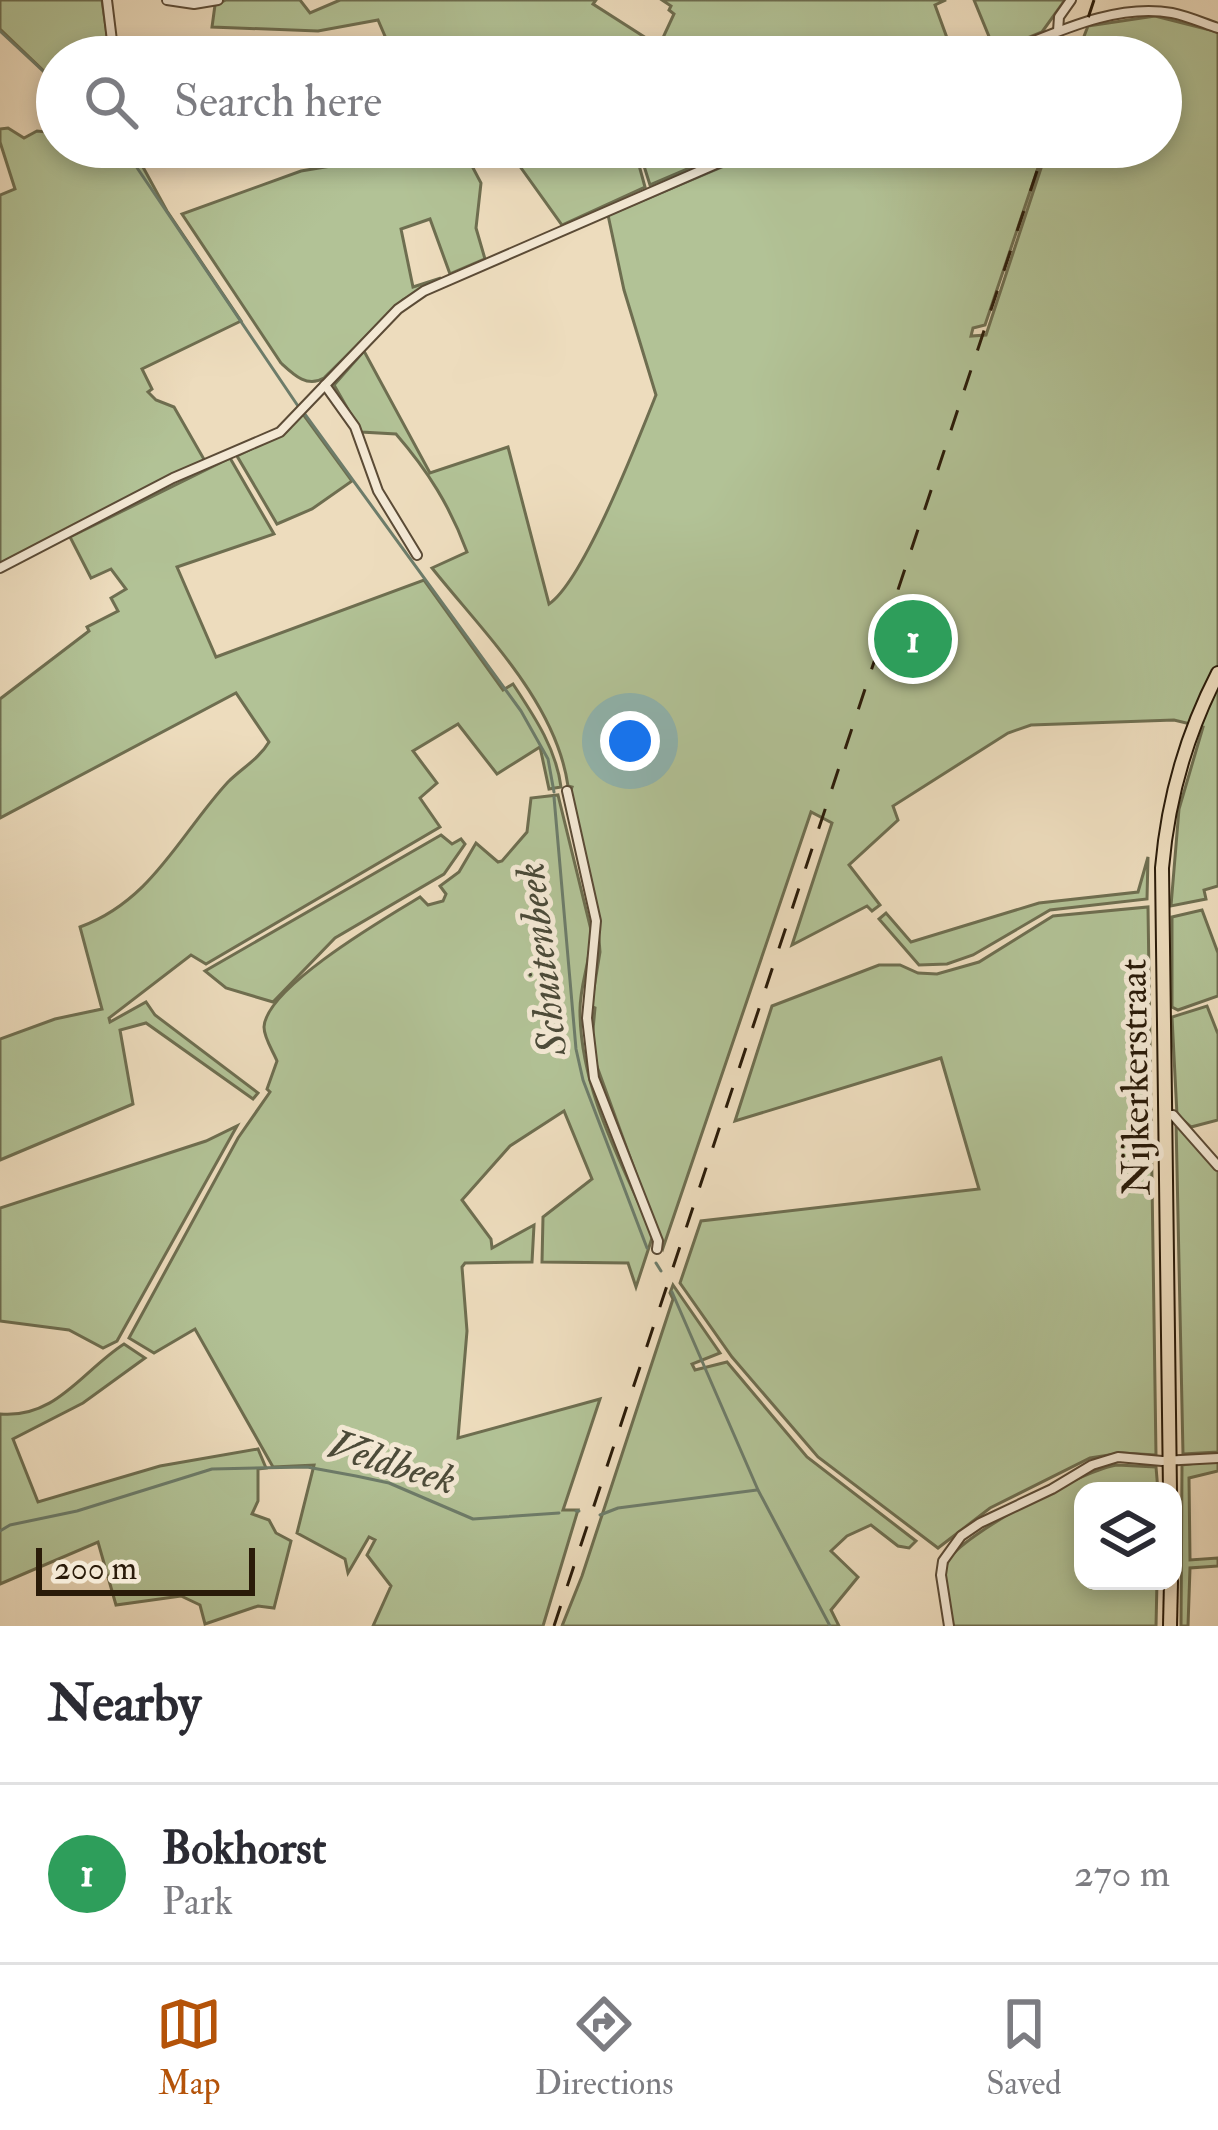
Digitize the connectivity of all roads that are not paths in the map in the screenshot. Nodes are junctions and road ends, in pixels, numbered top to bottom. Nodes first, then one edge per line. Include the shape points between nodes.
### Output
1 (107, 0) edge
2 (167, 0) edge
3 (218, 0) edge
4 (1071, 0) edge
5 (1218, 28) edge
6 (1058, 31) junction
7 (111, 36) edge
8 (1046, 36) edge
9 (707, 168) edge
10 (325, 386) junction
11 (417, 555) dead end
12 (0, 568) edge
13 (1218, 673) edge
14 (567, 791) dead end
15 (1166, 1115) junction
16 (1218, 1166) edge
17 (657, 1249) dead end
18 (1218, 1458) edge
19 (1169, 1461) junction
20 (1170, 1482) edge
21 (1172, 1590) edge
22 (949, 1626) edge
23 (1170, 1626) edge

1 - 7 street
2 - 3 street
4 - 6 street
5 - 6 street via 1154,12
6 - 8 street
9 - 10 street via 424,291
10 - 11 street via 356,427 378,491
10 - 12 street via 280,432
13 - 15 main road, Nijkerkerstraat via 1188,736 1164,847
14 - 17 street via 596,921 588,1051
15 - 16 street
15 - 19 main road, Nijkerkerstraat
18 - 19 street
19 - 20 main road, Nijkerkerstraat
19 - 22 street via 1118,1457 1092,1465 961,1537 941,1575
21 - 23 main road

